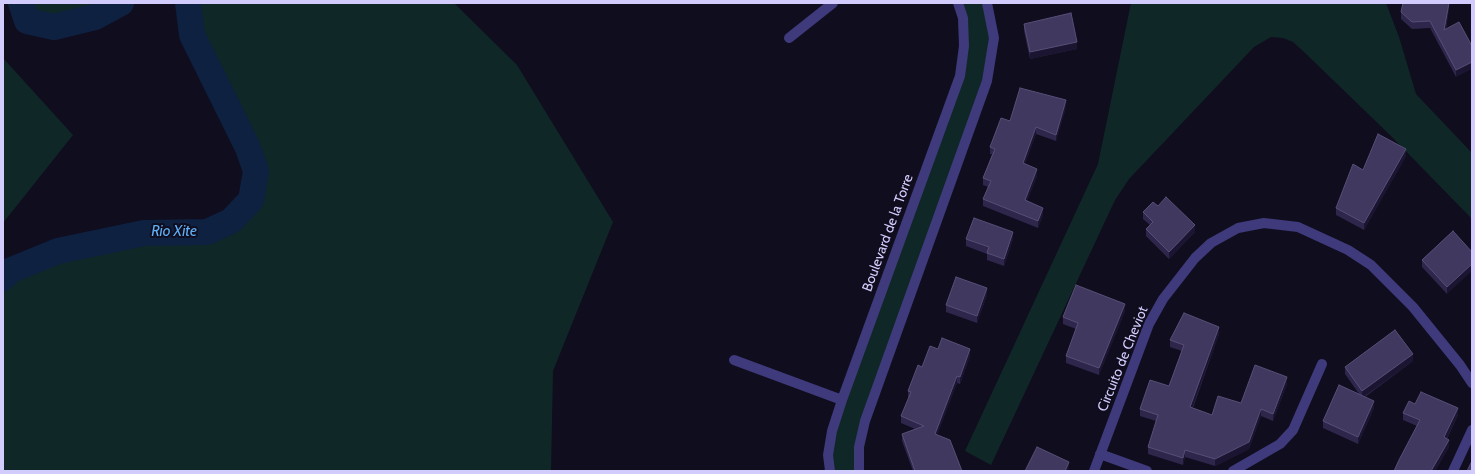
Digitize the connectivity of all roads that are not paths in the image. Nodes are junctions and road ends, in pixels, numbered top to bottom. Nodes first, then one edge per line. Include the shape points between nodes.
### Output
1 (833, 3) edge
2 (958, 3) edge
3 (987, 3) edge
4 (789, 38) dead end
5 (734, 360) dead end
6 (1322, 364) dead end
7 (1472, 383) edge
8 (842, 400) junction
9 (1472, 430) edge
10 (1100, 454) junction
11 (830, 471) edge
12 (860, 471) edge
13 (1094, 471) edge
14 (1147, 471) edge
15 (1233, 471) edge
16 (1454, 471) edge

1 - 4 street
2 - 8 street, Boulevard de la Torre via 963,18 964,46 960,76
3 - 12 street via 994,38 987,81 865,421 859,447
5 - 8 street
6 - 15 street via 1293,430 1280,444
7 - 10 street, Circuito de Cheviot via 1413,306 1371,265 1348,250 1298,226 1264,223 1238,228 1211,243 1195,258 1163,298 1149,324
8 - 11 street, Boulevard de la Torre via 832,431 828,455
9 - 16 street
10 - 13 street, Circuito de Cheviot
10 - 14 street

